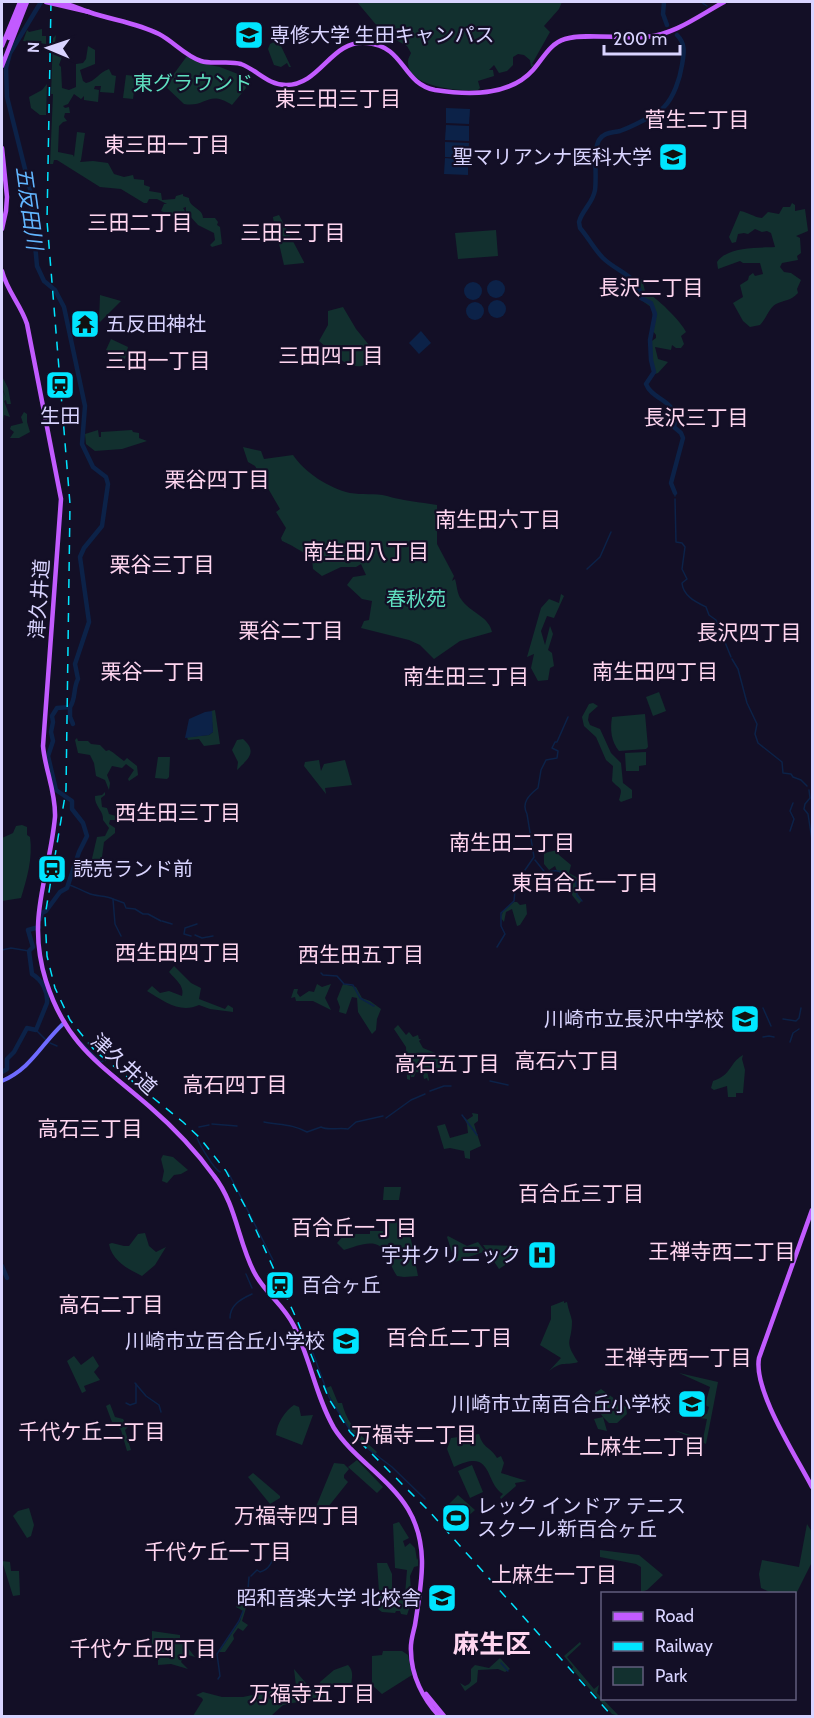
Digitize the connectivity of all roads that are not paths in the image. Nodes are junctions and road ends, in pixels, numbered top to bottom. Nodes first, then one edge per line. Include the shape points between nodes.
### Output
1 (24, 2) edge
2 (45, 2) edge
3 (59, 2) edge
4 (724, 2) edge
5 (89, 12) junction
6 (16, 14) junction
7 (22, 17) junction
8 (2, 46) edge
9 (2, 56) edge
10 (2, 66) edge
11 (2, 148) edge
12 (2, 229) edge
13 (2, 271) edge
14 (64, 1023) junction
15 (2, 1081) edge
16 (813, 1209) edge
17 (813, 1487) edge
18 (413, 1634) junction
19 (439, 1716) edge
20 (444, 1716) edge

1 - 6 main road
1 - 7 main road
1 - 9 main road, bridge
2 - 5 main road, bridge
3 - 5 main road, bridge
4 - 5 main road via 662,35 563,40 550,48 525,78 477,94 425,87 414,80 392,52 362,42 339,50 303,81 280,85 238,63 199,60 158,33
6 - 7 main road
6 - 8 main road
7 - 10 main road
11 - 12 main road via 7,206
13 - 14 main road, 津久井道 via 27,324 61,499 43,746 55,817 37,928 38,952
14 - 15 main road via 27,1066
14 - 18 main road, 津久井道 via 77,1043 152,1109 215,1177 253,1271 294,1325 334,1427 406,1507 418,1531 423,1558
16 - 17 main road via 759,1358 758,1372 764,1393
18 - 19 main road, 津久井道 via 415,1675 426,1700
18 - 20 main road, 津久井道 via 413,1657 419,1678

